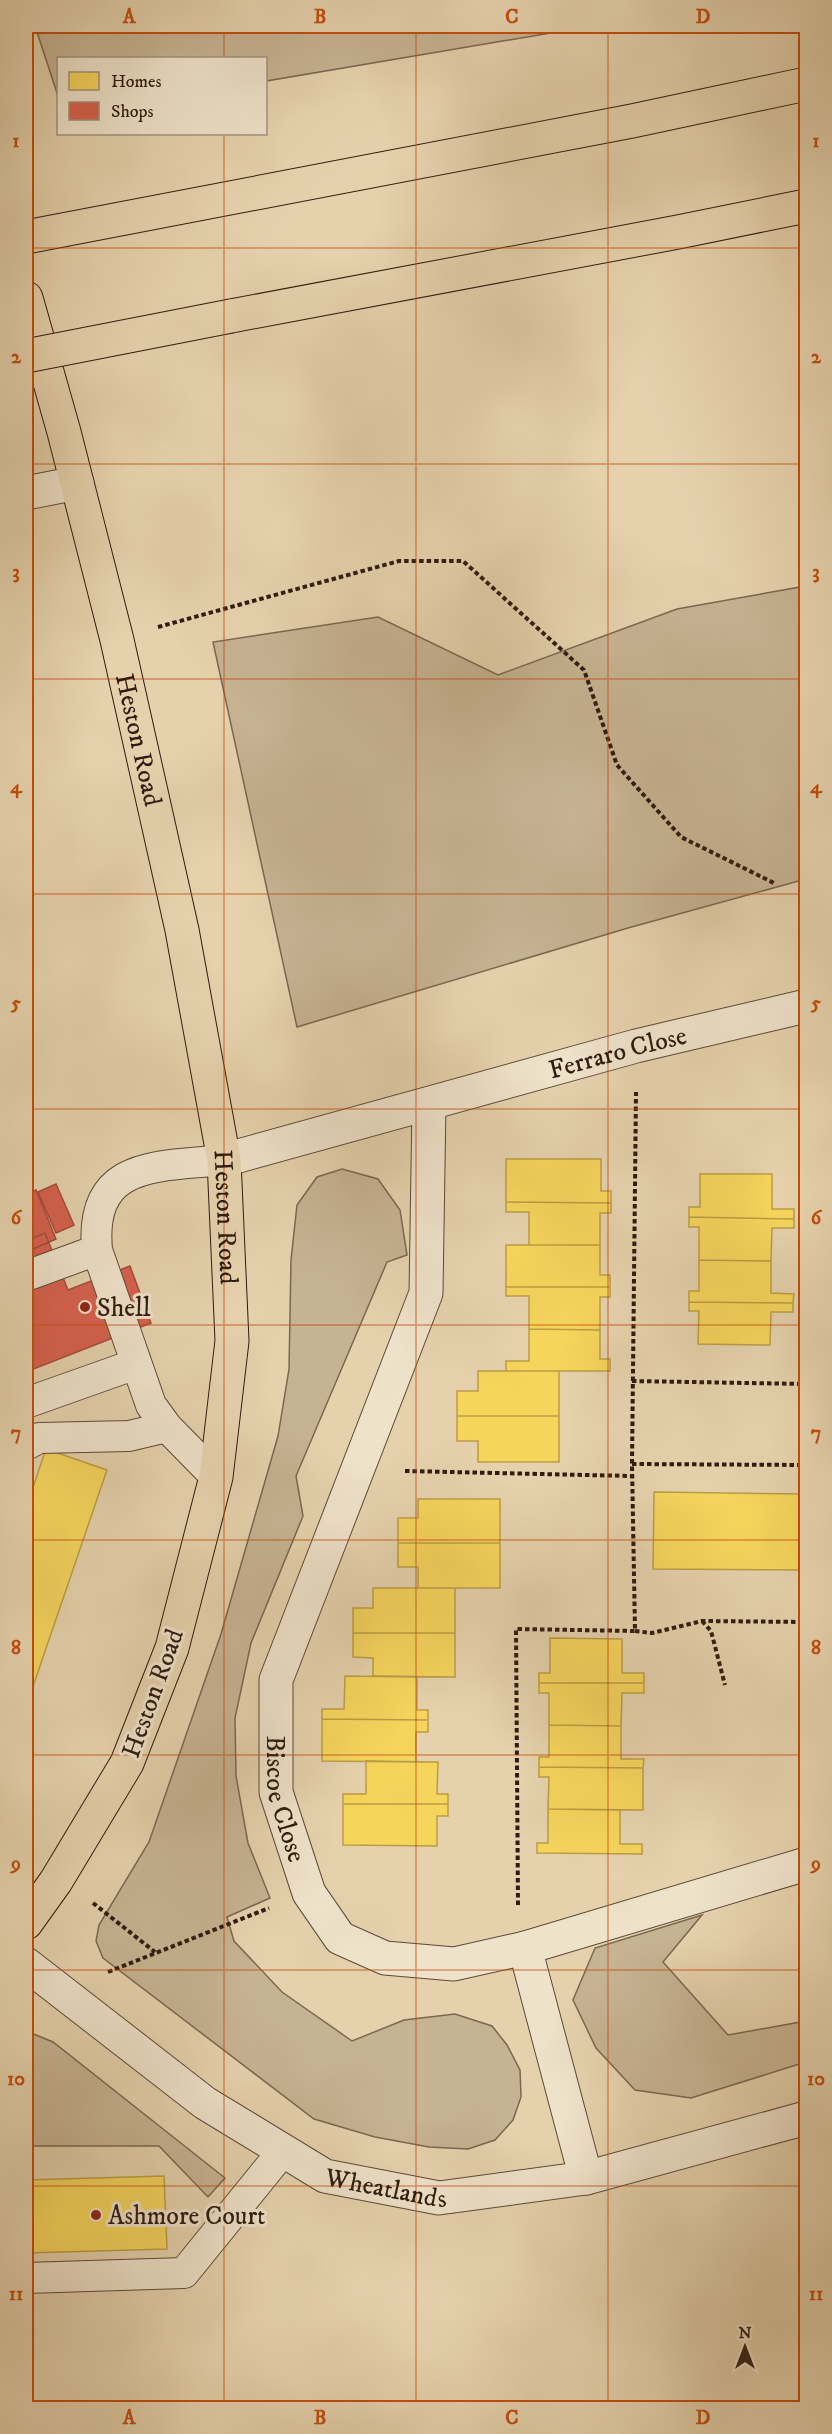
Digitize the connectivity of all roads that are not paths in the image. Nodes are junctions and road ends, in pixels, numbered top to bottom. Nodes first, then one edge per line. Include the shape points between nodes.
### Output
1 (807, 84) edge
2 (807, 206) edge
3 (26, 237) edge
4 (26, 298) edge
5 (26, 356) edge
6 (77, 483) junction
7 (26, 494) edge
8 (807, 1006) edge
9 (429, 1104) junction
10 (224, 1160) junction
11 (97, 1250) junction
12 (26, 1275) edge
13 (136, 1364) junction
14 (26, 1403) edge
15 (166, 1427) junction
16 (26, 1444) edge
17 (216, 1477) junction
18 (807, 1864) edge
19 (26, 1923) edge
20 (525, 1948) junction
21 (26, 1964) edge
22 (807, 2118) edge
23 (282, 2152) junction
24 (586, 2178) junction
25 (26, 2278) edge

1 - 3 main road
2 - 5 main road, bridge
4 - 6 main road, Heston Road
6 - 7 street
6 - 10 main road, Heston Road via 117,640 182,930
8 - 9 street, Ferraro Close via 636,1046
9 - 10 street, Ferraro Close
9 - 20 street, Biscoe Close via 426,1293 276,1680 276,1792 309,1893 339,1938 385,1958 454,1964
10 - 11 lane via 149,1168 120,1179 106,1196 97,1219
10 - 17 main road, Heston Road via 232,1341
11 - 12 lane
11 - 13 lane
13 - 14 lane
13 - 15 lane via 152,1405
15 - 16 lane via 129,1436 39,1438
15 - 17 lane
17 - 19 main road, Heston Road via 172,1648 131,1752 56,1881
18 - 20 street, Biscoe Close
20 - 24 street
21 - 23 street, Wheatlands via 205,2103
22 - 24 street, Wheatlands
23 - 24 street, Wheatlands via 325,2176 439,2198
23 - 25 lane via 184,2273

